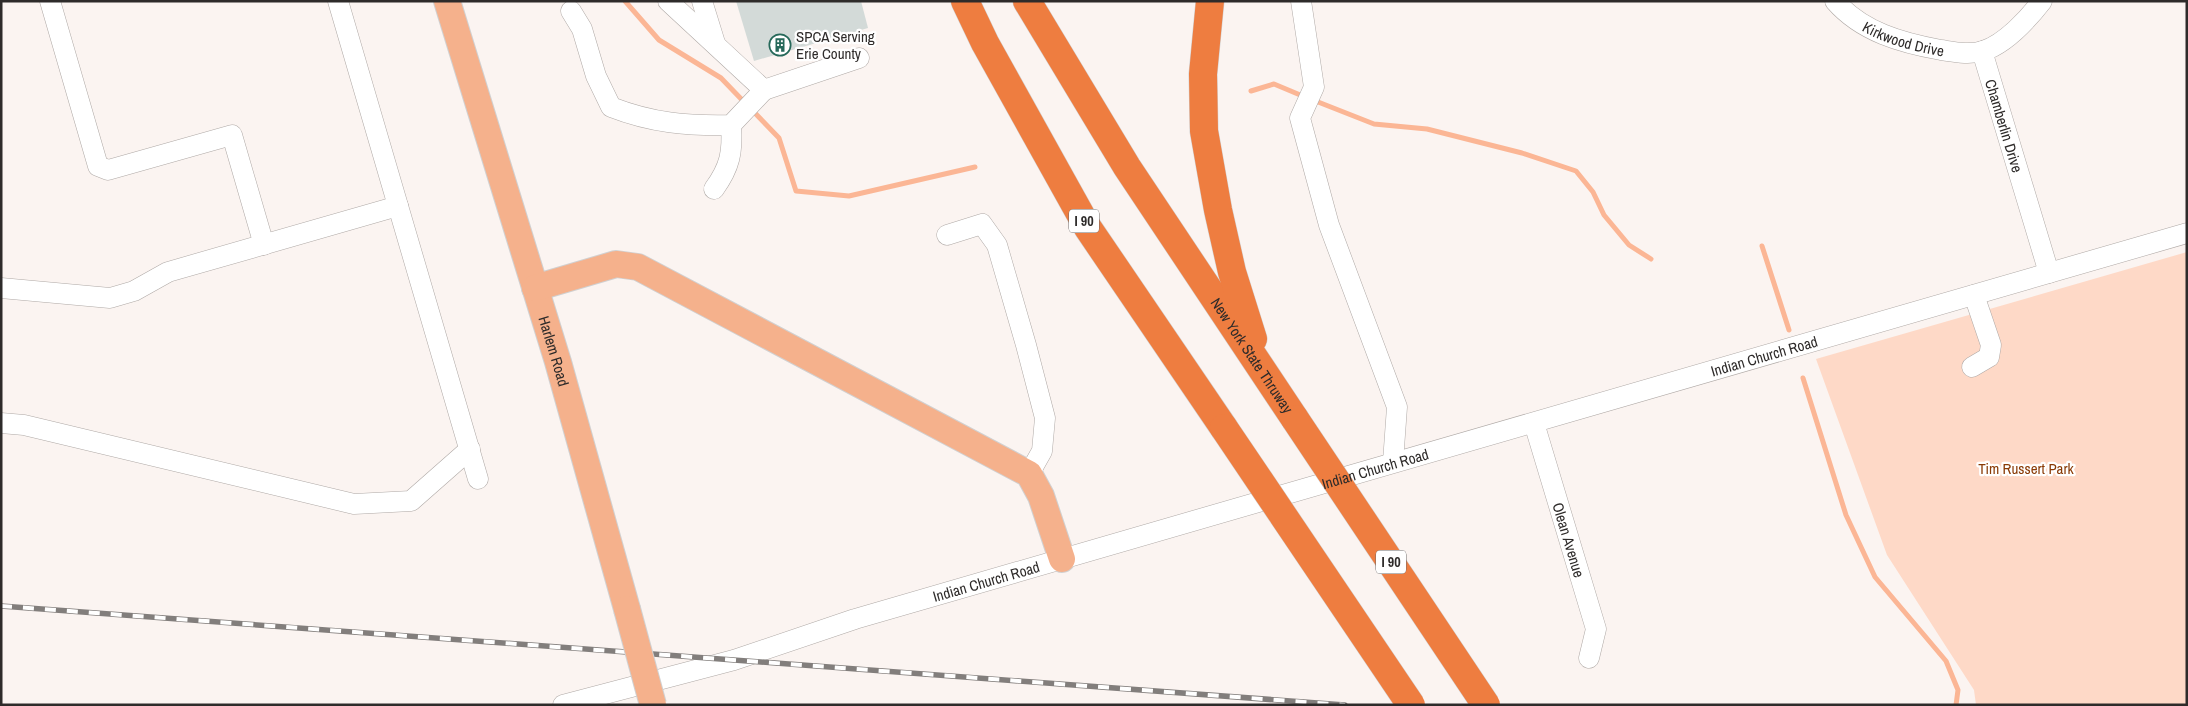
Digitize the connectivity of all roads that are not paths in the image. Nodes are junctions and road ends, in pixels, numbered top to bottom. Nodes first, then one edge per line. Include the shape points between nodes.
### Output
1 (50, 1) edge
2 (338, 1) edge
3 (447, 1) edge
4 (668, 1) edge
5 (702, 1) edge
6 (965, 1) edge
7 (1027, 1) edge
8 (1210, 1) edge
9 (1301, 1) edge
10 (1835, 1) edge
11 (2042, 1) edge
12 (571, 12) dead end
13 (715, 45) junction
14 (1982, 51) junction
15 (859, 58) dead end
16 (764, 90) junction
17 (732, 125) junction
18 (714, 189) dead end
19 (398, 206) junction
20 (2187, 233) edge
21 (947, 235) dead end
22 (264, 244) junction
23 (2048, 274) junction
24 (1, 288) edge
25 (535, 288) junction
26 (1974, 295) junction
27 (1972, 367) dead end
28 (1267, 375) junction
29 (1, 423) edge
30 (1534, 423) junction
31 (470, 449) junction
32 (1393, 462) junction
33 (1029, 474) junction
34 (478, 478) dead end
35 (1062, 560) junction
36 (1589, 658) dead end
37 (563, 705) edge
38 (653, 705) edge
39 (1411, 705) edge
40 (1486, 705) edge

1 - 22 street via 98,166 108,170 232,135
2 - 19 street
3 - 25 main road, Harlem Road
4 - 13 street
5 - 13 street
6 - 39 highway, I 90, bridge via 1088,228
7 - 28 highway, New York State Thruway / I 90 via 1127,167
8 - 28 highway via 1203,74 1204,131 1232,272
9 - 32 street via 1314,88 1300,118 1329,226 1397,407
10 - 14 street, Kirkwood Drive via 1866,26 1894,39 1964,54
11 - 14 street via 2013,30
12 - 17 street via 582,29 596,76 611,107 638,118 693,126
13 - 16 street
14 - 23 street, Chamberlin Drive
15 - 16 street
16 - 17 street
17 - 18 street via 732,146 726,172
19 - 22 street
19 - 31 street
20 - 23 street, Indian Church Road
21 - 33 street via 982,224 996,245 1045,418 1042,451
22 - 24 street via 168,272 134,291 110,298
23 - 26 street, Indian Church Road
25 - 33 main road via 616,264 638,267
25 - 38 main road, Harlem Road, bridge
26 - 27 street via 1991,345 1989,357
26 - 30 street, Indian Church Road
28 - 40 highway, New York State Thruway / I 90, bridge
29 - 31 street via 24,425 354,504 411,501
30 - 32 street, Indian Church Road
30 - 36 street, Olean Avenue via 1596,629
31 - 34 street
32 - 35 street, Indian Church Road
33 - 35 main road via 1041,496
35 - 37 street, Indian Church Road via 854,619 734,660

